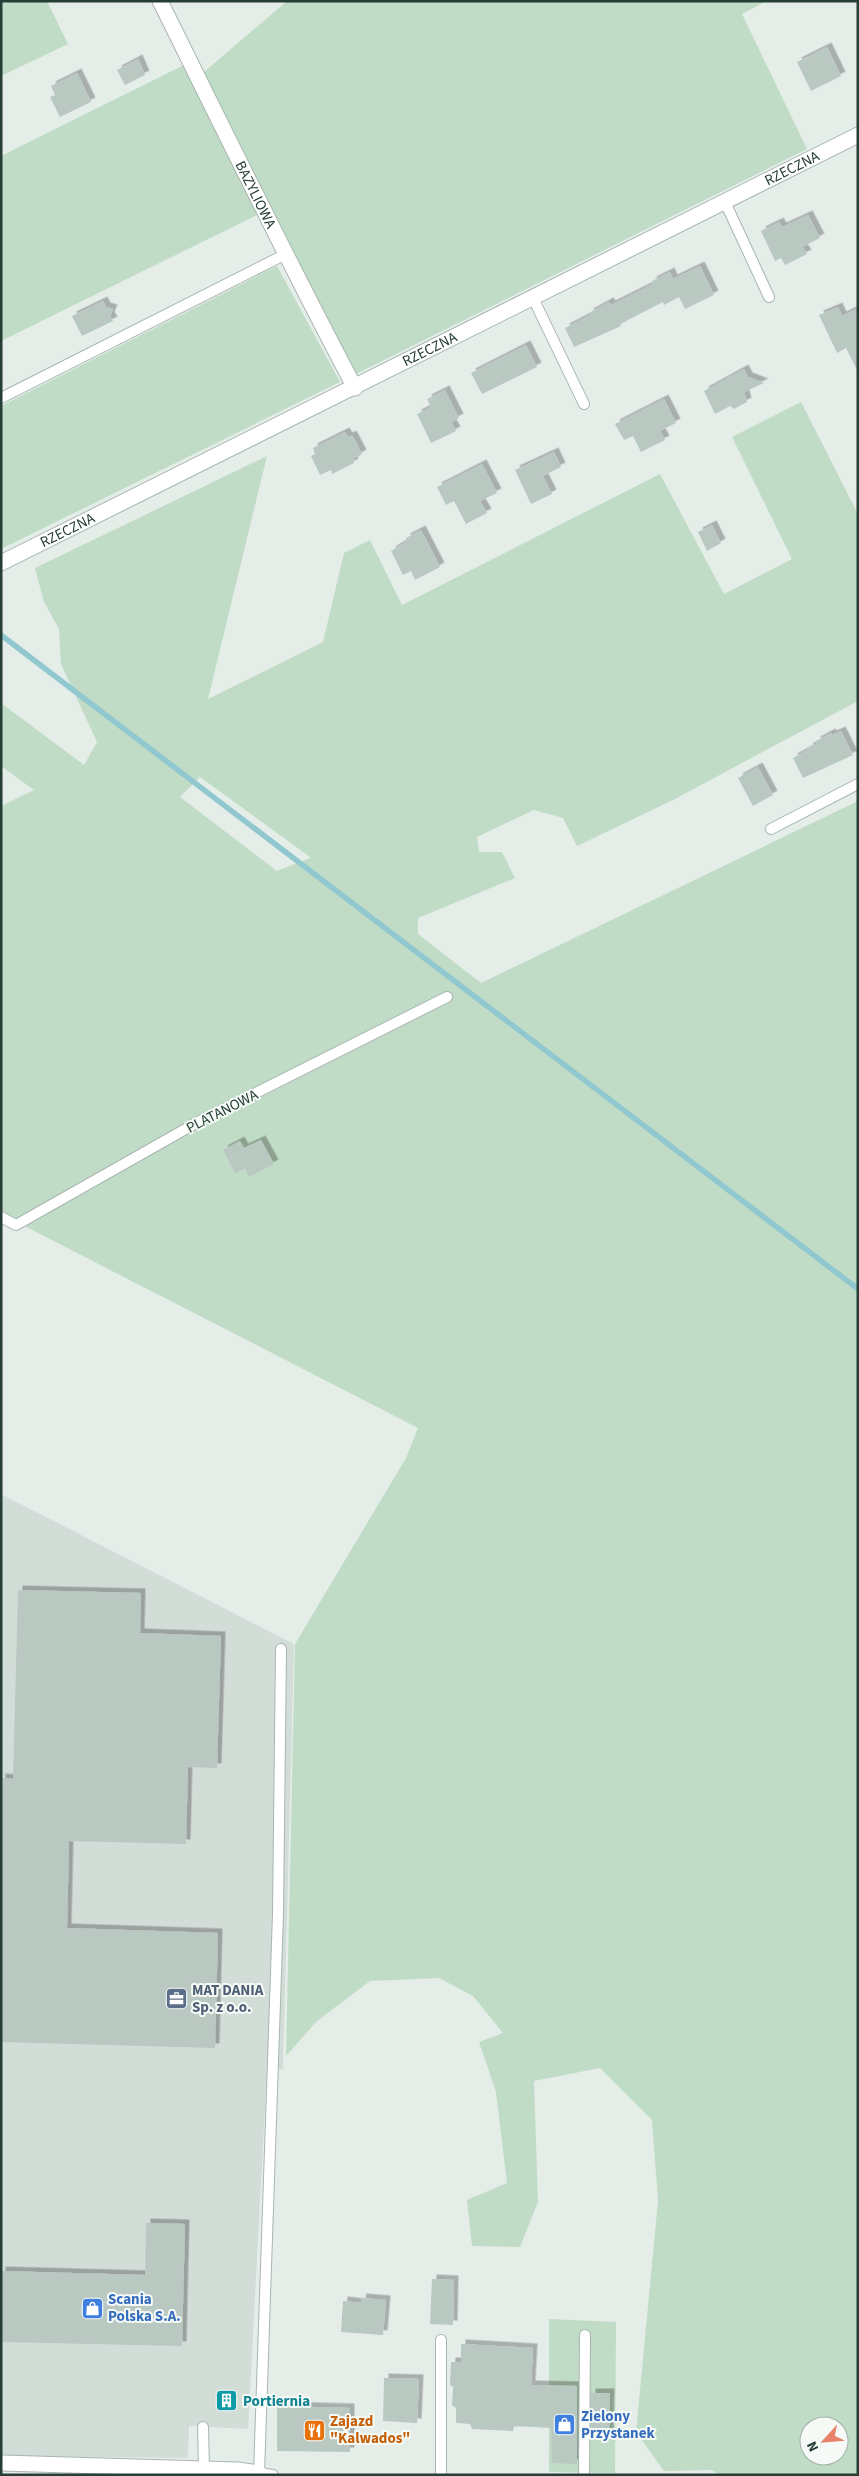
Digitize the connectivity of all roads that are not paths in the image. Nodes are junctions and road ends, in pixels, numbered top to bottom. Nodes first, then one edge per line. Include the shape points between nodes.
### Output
1 (160, 1) edge
2 (858, 135) edge
3 (725, 202) junction
4 (284, 255) junction
5 (769, 297) dead end
6 (533, 298) junction
7 (355, 388) junction
8 (1, 398) edge
9 (584, 404) dead end
10 (1, 563) edge
11 (858, 784) edge
12 (771, 829) dead end
13 (447, 997) dead end
14 (1, 1217) edge
15 (281, 1649) dead end
16 (585, 2335) dead end
17 (442, 2340) dead end
18 (203, 2427) dead end
19 (1, 2463) edge
20 (204, 2469) junction
21 (264, 2474) edge
22 (441, 2475) edge
23 (584, 2475) edge

1 - 4 street, BAZYLIOWA
2 - 3 street, RZECZNA
3 - 5 lane
3 - 6 street, RZECZNA
4 - 7 street, BAZYLIOWA
4 - 8 lane
6 - 7 street, RZECZNA
6 - 9 lane
7 - 10 street, RZECZNA
11 - 12 lane
13 - 14 lane, PLATANOWA via 198,1122 16,1225
15 - 21 lane
16 - 23 lane
17 - 22 lane
18 - 20 lane
19 - 20 street
20 - 21 street

